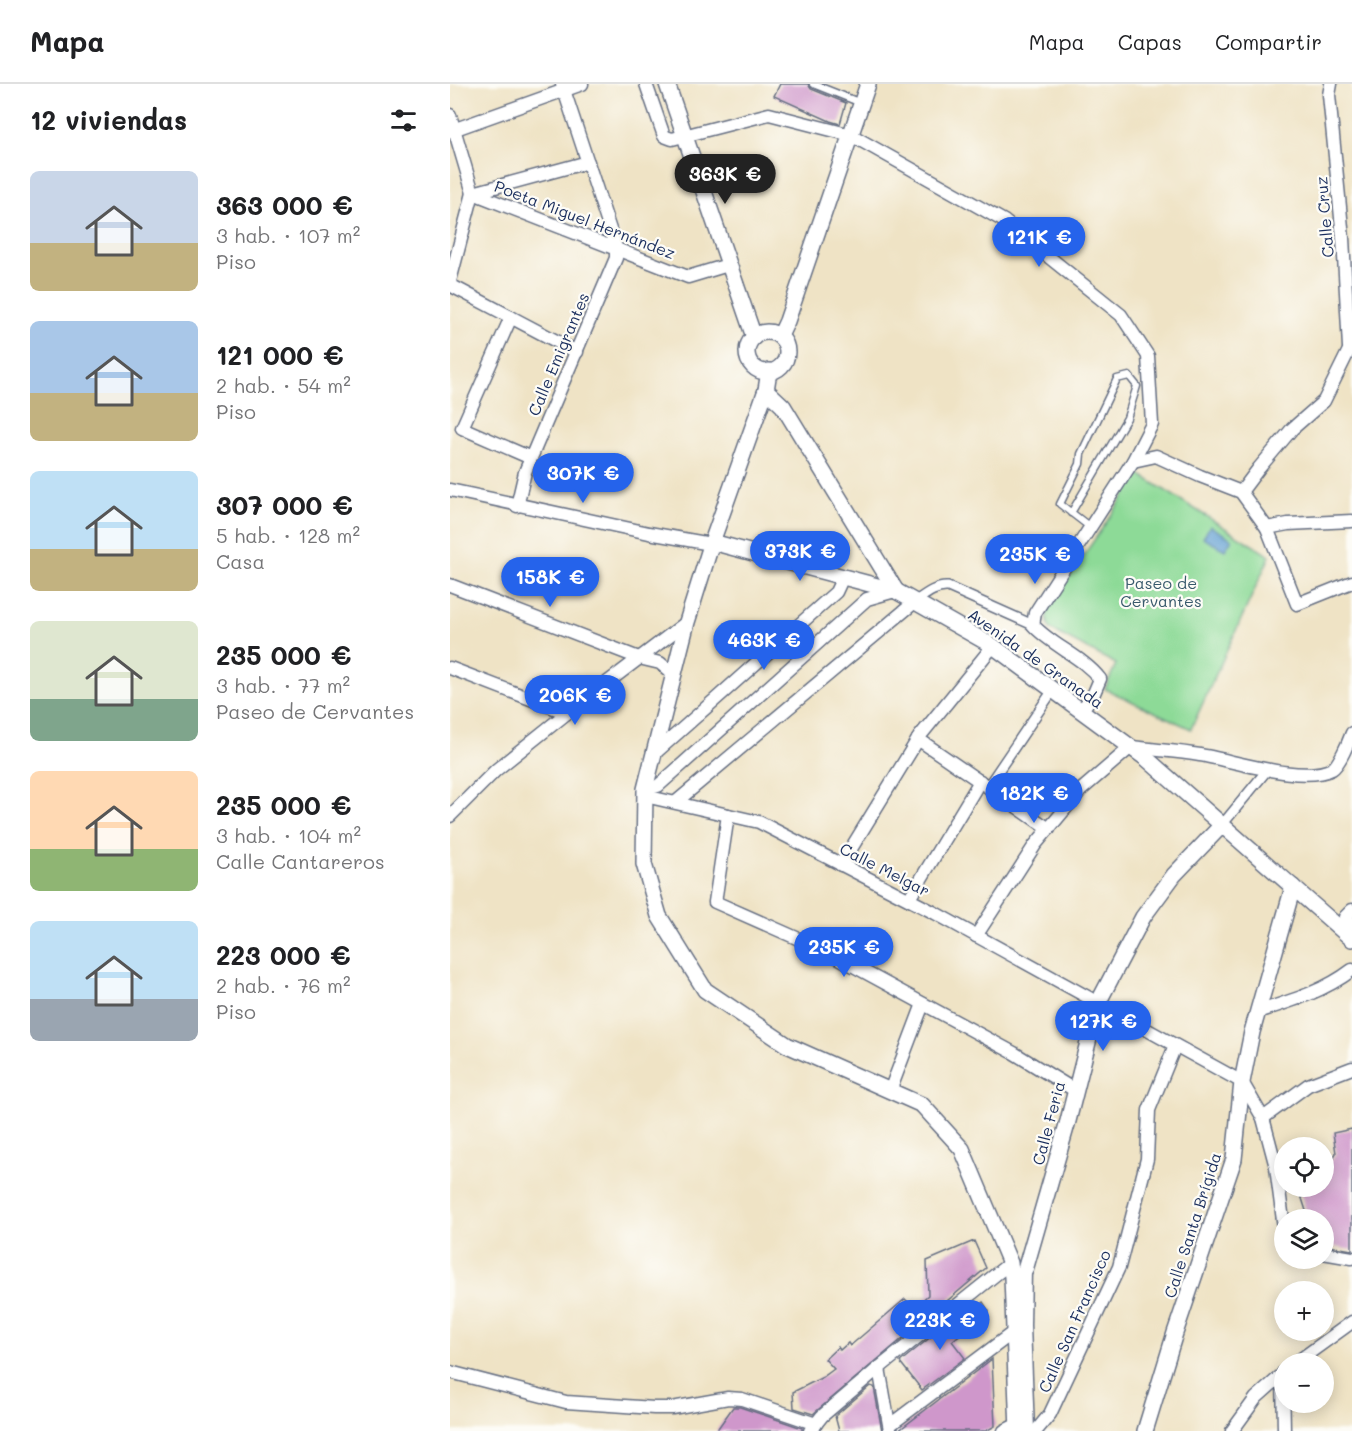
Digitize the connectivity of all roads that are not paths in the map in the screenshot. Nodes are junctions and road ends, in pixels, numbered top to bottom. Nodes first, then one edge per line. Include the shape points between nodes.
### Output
1 (582, 84) edge
2 (646, 84) edge
3 (667, 84) edge
4 (813, 84) edge
5 (868, 84) edge
6 (1331, 84) edge
7 (563, 87) edge
8 (861, 103) junction
9 (450, 115) edge
10 (452, 130) edge
11 (851, 135) junction
12 (685, 136) junction
13 (588, 162) junction
14 (472, 193) junction
15 (616, 248) junction
16 (728, 265) junction
17 (450, 280) edge
18 (450, 285) edge
19 (511, 317) junction
20 (780, 336) junction
21 (754, 337) junction
22 (1351, 346) edge
23 (577, 352) junction
24 (769, 371) junction
25 (766, 390) junction
26 (531, 458) junction
27 (1133, 461) junction
28 (451, 492) edge
29 (1241, 492) junction
30 (517, 506) junction
31 (1071, 513) junction
32 (1352, 520) edge
33 (1090, 527) junction
34 (1267, 528) junction
35 (712, 543) junction
36 (843, 577) junction
37 (1352, 582) edge
38 (450, 585) edge
39 (897, 591) junction
40 (916, 601) junction
41 (687, 622) junction
42 (1033, 625) junction
43 (993, 646) junction
44 (639, 658) junction
45 (450, 668) edge
46 (674, 675) junction
47 (1053, 690) junction
48 (1082, 710) junction
49 (567, 713) junction
50 (1352, 733) edge
51 (918, 739) junction
52 (1131, 747) junction
53 (1348, 749) edge
54 (654, 754) junction
55 (1268, 769) junction
56 (984, 784) junction
57 (645, 792) junction
58 (676, 802) junction
59 (728, 815) junction
60 (450, 816) edge
61 (1222, 825) junction
62 (1049, 829) junction
63 (841, 865) junction
64 (1293, 887) junction
65 (909, 899) junction
66 (1352, 910) edge
67 (1352, 924) edge
68 (976, 936) junction
69 (1352, 939) edge
70 (1352, 970) edge
71 (1098, 1003) junction
72 (923, 1004) junction
73 (1257, 1012) junction
74 (1175, 1046) junction
75 (1352, 1068) edge
76 (1242, 1082) junction
77 (890, 1091) junction
78 (1076, 1091) junction
79 (1263, 1118) junction
80 (1282, 1209) edge
81 (1334, 1255) edge
82 (1352, 1258) edge
83 (1010, 1263) junction
84 (1025, 1270) junction
85 (1013, 1287) junction
86 (1352, 1322) edge
87 (1015, 1331) junction
88 (1309, 1353) edge
89 (879, 1368) junction
90 (450, 1372) edge
91 (1274, 1382) edge
92 (1284, 1413) edge
93 (818, 1425) edge
94 (890, 1428) edge
95 (1021, 1429) edge
96 (1004, 1431) edge
97 (1036, 1431) edge
98 (1145, 1431) edge
99 (1232, 1431) edge
100 (1284, 1431) edge

1 - 7 street
2 - 12 street via 664,136
3 - 12 street
4 - 8 lane
5 - 8 street
6 - 22 street, Calle Cruz
7 - 10 street
7 - 13 street
8 - 11 street
9 - 10 street, Poeta Miguel Hernández
10 - 14 street, Poeta Miguel Hernández
11 - 12 street via 769,114
11 - 20 street
11 - 27 street via 1004,221 1121,315 1148,356 1152,424
12 - 16 street
13 - 14 street
13 - 15 street
14 - 15 street, Poeta Miguel Hernández
14 - 17 street
15 - 16 street, Poeta Miguel Hernández via 688,277
15 - 23 street, Calle Emigrantes via 616,258
16 - 21 street
18 - 19 street
19 - 23 street
19 - 26 street via 462,428
20 - 21 street via 762,332
20 - 24 street via 787,352 785,360
21 - 24 street via 748,344 750,362 756,369
22 - 29 street via 1324,401 1292,429
23 - 26 street, Calle Emigrantes
24 - 25 street
25 - 35 street
25 - 39 street via 783,406
26 - 30 street, Calle Emigrantes
27 - 29 street via 1156,456
27 - 33 street
28 - 30 street
29 - 34 street
30 - 35 street
31 - 31 lane via 1127,418 1137,386 1129,376 1117,379 1081,454 1060,504
31 - 33 lane
32 - 34 street
33 - 42 street via 1035,613
34 - 37 street via 1297,604
35 - 36 street, Avenida de Granada
35 - 41 street
36 - 39 street, Avenida de Granada
36 - 54 street via 837,592
38 - 44 street
39 - 40 street, Avenida de Granada
39 - 57 street via 867,599 658,786
40 - 42 street via 932,590 948,586
40 - 43 street, Avenida de Granada
40 - 58 street
41 - 44 street
41 - 46 street
42 - 48 street via 1044,637 1092,668 1100,679
43 - 47 street, Avenida de Granada
43 - 51 street
44 - 46 street via 660,663
44 - 49 street
45 - 49 street
46 - 54 street
47 - 48 street, Avenida de Granada
47 - 56 street
48 - 52 street, Avenida de Granada
49 - 60 street via 496,770
50 - 53 street
51 - 56 street
51 - 63 street
52 - 55 street via 1199,754
52 - 61 street, Avenida de Granada
52 - 62 street via 1081,790
53 - 55 street via 1333,769 1302,774
54 - 57 street
55 - 61 street
56 - 62 street
56 - 65 street
57 - 58 street, Calle Melgar
57 - 77 street via 644,864 660,915 705,990 788,1045
58 - 59 street, Calle Melgar
59 - 63 street, Calle Melgar via 759,822
59 - 72 street via 715,902 826,951
61 - 64 street, Avenida de Granada
61 - 71 street, Calle Feria via 1174,874 1143,917
62 - 68 street
63 - 65 street, Calle Melgar
64 - 69 street, Avenida de Granada
64 - 73 street, Calle Santa Brígida
65 - 68 street, Calle Melgar
66 - 67 street via 1345,917
68 - 71 street, Calle Melgar
70 - 73 street via 1305,997
71 - 74 street, Calle Melgar
71 - 78 street, Calle Feria
72 - 77 street
72 - 78 street
73 - 76 street, Calle Santa Brígida
74 - 76 street, Calle Melgar
74 - 97 street, Calle San Francisco via 1149,1110 1147,1159 1119,1267 1050,1414
75 - 79 street via 1308,1085
76 - 79 street
76 - 98 street, Calle Santa Brígida via 1234,1160
77 - 83 street via 922,1105 962,1149
78 - 84 street, Calle Feria
79 - 80 street
81 - 82 street
83 - 85 street
83 - 89 street
84 - 85 street, Calle Feria
84 - 95 street
85 - 87 street
86 - 88 street
87 - 94 street
87 - 95 street
89 - 93 street
89 - 94 street
90 - 93 street via 566,1402 672,1408 742,1399
91 - 99 street via 1256,1398
92 - 100 street
95 - 96 street

